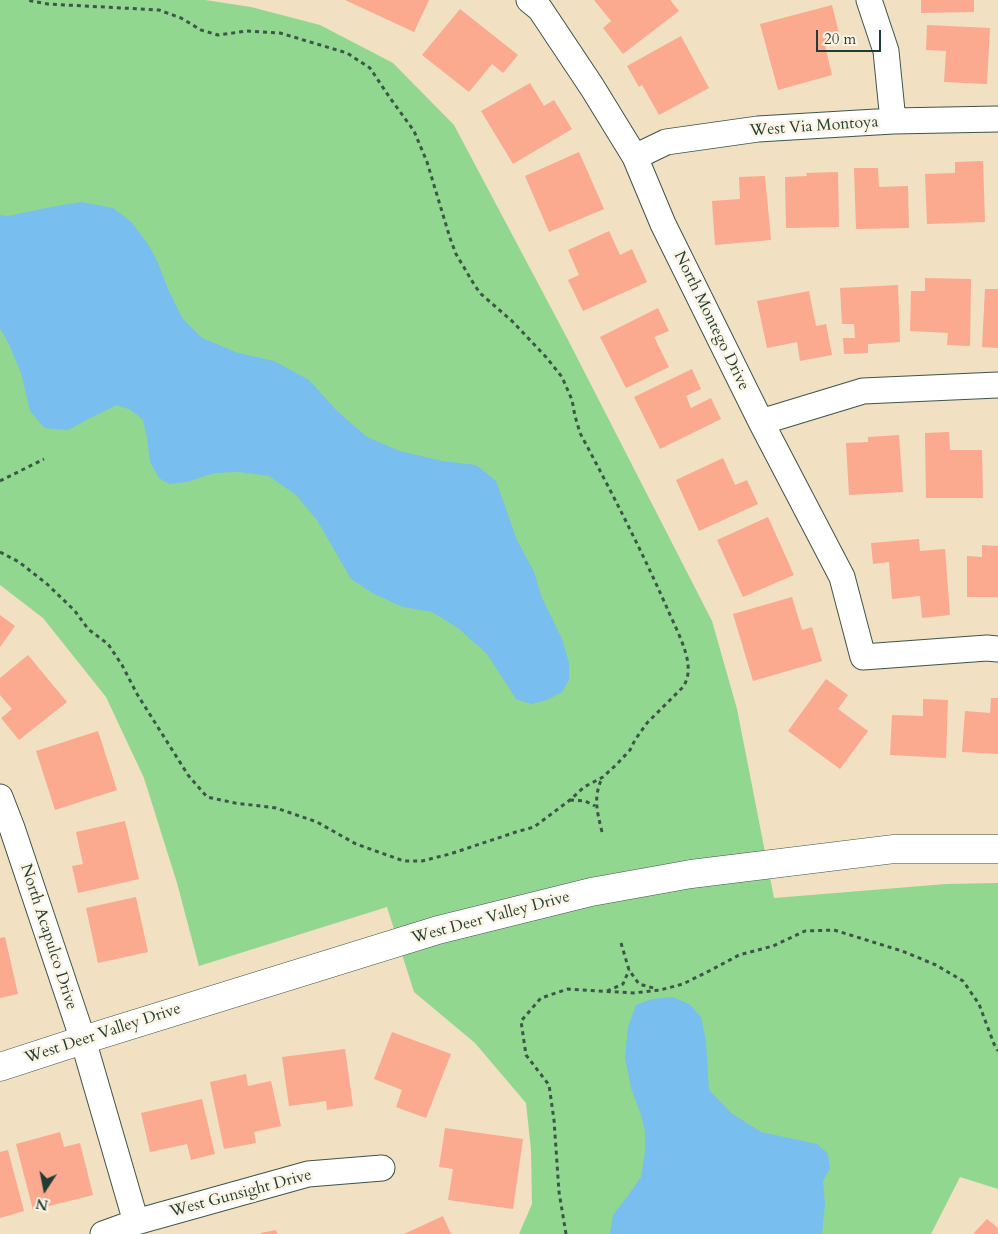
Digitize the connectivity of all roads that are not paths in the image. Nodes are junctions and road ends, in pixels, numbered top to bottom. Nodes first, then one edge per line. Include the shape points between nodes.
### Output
1 (529, 0) edge
2 (869, 0) edge
3 (998, 119) edge
4 (893, 122) junction
5 (635, 157) junction
6 (998, 385) edge
7 (761, 422) junction
8 (998, 649) edge
9 (0, 797) edge
10 (998, 849) edge
11 (82, 1040) junction
12 (0, 1067) edge
13 (382, 1168) dead end
14 (136, 1222) junction
15 (103, 1234) edge

1 - 5 street, North Montego Drive via 540,9
2 - 4 street via 886,51
3 - 4 street, West Via Montoya
4 - 5 street, West Via Montoya via 758,129 666,142
5 - 7 street, North Montego Drive via 663,224
6 - 7 street via 863,391
7 - 8 street, North Montego Drive via 842,577 863,657
9 - 11 street, North Acapulco Drive
10 - 11 street, West Deer Valley Drive via 894,849 691,874 591,892 438,930
11 - 12 street, West Deer Valley Drive
11 - 14 street, North Acapulco Drive
13 - 14 street, West Gunsight Drive via 308,1174
14 - 15 street, West Gunsight Drive

